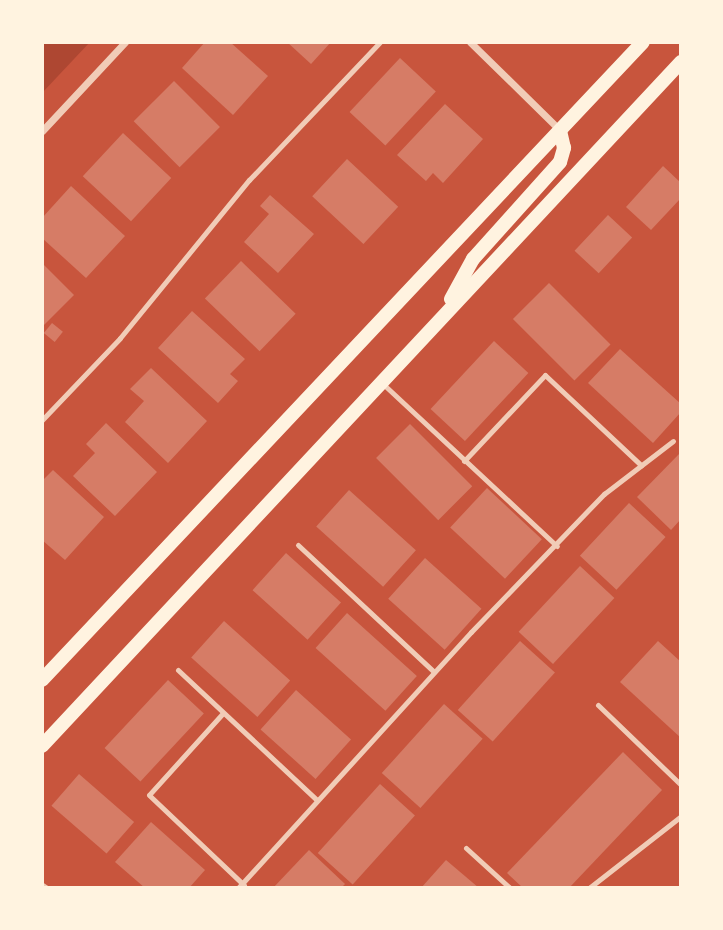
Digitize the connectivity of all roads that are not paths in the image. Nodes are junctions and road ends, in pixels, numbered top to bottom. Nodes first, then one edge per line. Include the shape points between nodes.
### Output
1 (125, 42) edge
2 (380, 42) edge
3 (470, 42) edge
4 (643, 42) edge
5 (681, 62) edge
6 (560, 130) junction
7 (42, 131) edge
8 (443, 316) junction
9 (380, 382) junction
10 (42, 420) edge
11 (673, 441) dead end
12 (464, 461) junction
13 (641, 465) junction
14 (299, 545) dead end
15 (556, 545) junction
16 (178, 670) dead end
17 (434, 672) junction
18 (42, 680) edge
19 (598, 705) dead end
20 (223, 713) junction
21 (42, 746) edge
22 (681, 785) edge
23 (317, 800) junction
24 (681, 816) edge
25 (467, 848) dead end
26 (241, 886) edge
27 (510, 888) edge
28 (589, 888) edge

1 - 7 street
2 - 10 lane via 249,180 120,338
3 - 6 street
4 - 6 main road
5 - 8 main road
6 - 8 main road via 564,148 560,162 473,259
6 - 18 main road
8 - 9 main road
9 - 12 lane
9 - 21 main road
11 - 13 lane
12 - 13 lane via 545,375
12 - 15 lane
13 - 15 lane via 604,494
14 - 17 lane
15 - 17 lane
16 - 20 lane
17 - 23 lane
19 - 22 lane
20 - 23 lane
20 - 26 lane via 149,795
23 - 26 lane
24 - 28 lane
25 - 27 lane

